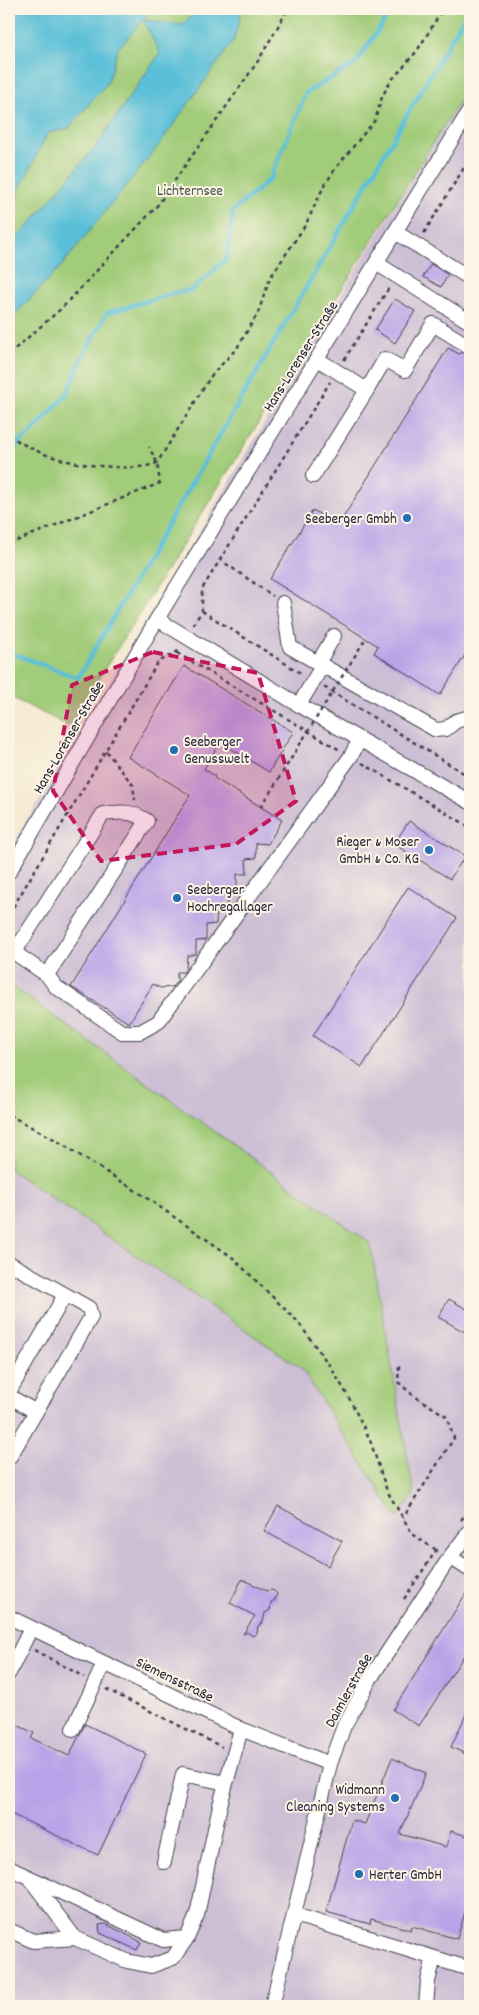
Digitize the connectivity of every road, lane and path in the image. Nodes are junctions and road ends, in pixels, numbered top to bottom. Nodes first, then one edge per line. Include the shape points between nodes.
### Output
1 (288, 9) edge
2 (443, 9) edge
3 (470, 110) edge
4 (470, 158) edge
5 (395, 232) junction
6 (416, 245) junction
7 (376, 263) junction
8 (397, 276) junction
9 (470, 278) edge
10 (470, 322) edge
11 (470, 347) edge
12 (9, 354) edge
13 (317, 359) junction
14 (337, 371) junction
15 (367, 390) junction
16 (10, 436) edge
17 (149, 447) dead end
18 (157, 463) junction
19 (313, 476) dead end
20 (9, 544) edge
21 (219, 559) junction
22 (283, 603) joint
23 (202, 611) junction
24 (157, 619) junction
25 (334, 636) dead end
26 (186, 638) junction
27 (366, 638) dead end
28 (177, 652) junction
29 (320, 664) junction
30 (313, 681) junction
31 (299, 705) junction
32 (470, 717) edge
33 (360, 739) junction
34 (106, 751) junction
35 (351, 756) junction
36 (470, 777) edge
37 (470, 802) edge
38 (261, 807) dead end
39 (136, 814) junction
40 (470, 827) edge
41 (9, 872) edge
42 (9, 914) edge
43 (11, 951) edge
44 (46, 975) junction
45 (9, 1115) edge
46 (9, 1263) edge
47 (65, 1294) junction
48 (399, 1366) dead end
49 (9, 1392) edge
50 (9, 1396) edge
51 (36, 1412) junction
52 (9, 1458) edge
53 (403, 1518) junction
54 (470, 1532) edge
55 (436, 1550) dead end
56 (450, 1557) junction
57 (470, 1570) edge
58 (9, 1617) edge
59 (31, 1628) junction
60 (23, 1644) junction
61 (104, 1664) junction
62 (9, 1673) edge
63 (96, 1683) junction
64 (73, 1728) dead end
65 (241, 1730) junction
66 (234, 1753) junction
67 (330, 1764) junction
68 (226, 1783) junction
69 (164, 1862) dead end
70 (9, 1868) edge
71 (29, 1877) junction
72 (295, 1915) junction
73 (9, 1930) edge
74 (75, 1938) junction
75 (187, 1938) junction
76 (434, 1958) junction
77 (470, 1969) edge
78 (272, 2006) edge
79 (426, 2006) edge

1 - 12 path via 258,61 157,206 62,308
2 - 18 path via 417,51 390,82 375,120 323,188 306,224 270,278 258,313 237,348 212,376
3 - 5 street, Hans-Lorenser-Straße
4 - 6 path
5 - 6 street
5 - 7 street, Hans-Lorenser-Straße
6 - 9 street
7 - 8 street
7 - 13 street, Hans-Lorenser-Straße
8 - 10 street
8 - 14 path
11 - 15 street via 433,324 405,370 385,359
13 - 14 street
13 - 24 street, Hans-Lorenser-Straße
14 - 15 street
14 - 21 path
15 - 19 street
16 - 18 path via 27,447 76,464 133,468
17 - 18 path
18 - 20 path via 160,483
21 - 22 path
21 - 23 path via 202,589
22 - 29 street via 290,647
23 - 26 path
23 - 30 path
24 - 26 street
24 - 41 street, Hans-Lorenser-Straße
25 - 29 street
26 - 28 path
26 - 31 street
27 - 38 path, bridge
28 - 34 path via 158,662
28 - 35 path
29 - 30 street
29 - 32 street via 436,730 446,729 456,721
30 - 31 street
30 - 36 path
31 - 33 street
33 - 35 street
33 - 37 street
34 - 39 path via 133,785
34 - 42 path
35 - 40 path
35 - 44 street via 158,1022 140,1032 122,1032 56,987
39 - 43 street via 103,814
39 - 44 street via 146,822
43 - 44 street
45 - 53 path via 133,1189 232,1257 298,1322 348,1396 370,1440 387,1491
46 - 47 street
47 - 49 street
47 - 51 street via 88,1308 90,1317
48 - 53 path via 398,1382 446,1416 454,1438
50 - 51 street
51 - 52 street
53 - 55 path via 413,1535
54 - 56 street, Daimlerstraße
56 - 57 street
56 - 67 street, Daimlerstraße via 370,1678 344,1726
58 - 59 street, Siemensstraße
59 - 60 street
59 - 61 street, Siemensstraße
60 - 62 street
60 - 63 path
61 - 63 street
61 - 65 street, Siemensstraße
63 - 64 street
63 - 66 path
65 - 66 street
65 - 67 street, Siemensstraße
66 - 68 street
67 - 72 street, Daimlerstraße
68 - 69 street via 183,1774
68 - 75 street via 197,1915
70 - 71 street
71 - 74 street
71 - 75 street via 164,1940
72 - 76 street
72 - 78 street, Daimlerstraße
73 - 74 street via 33,1941
74 - 75 street via 127,1961 151,1966 173,1958
76 - 77 street
76 - 79 street

